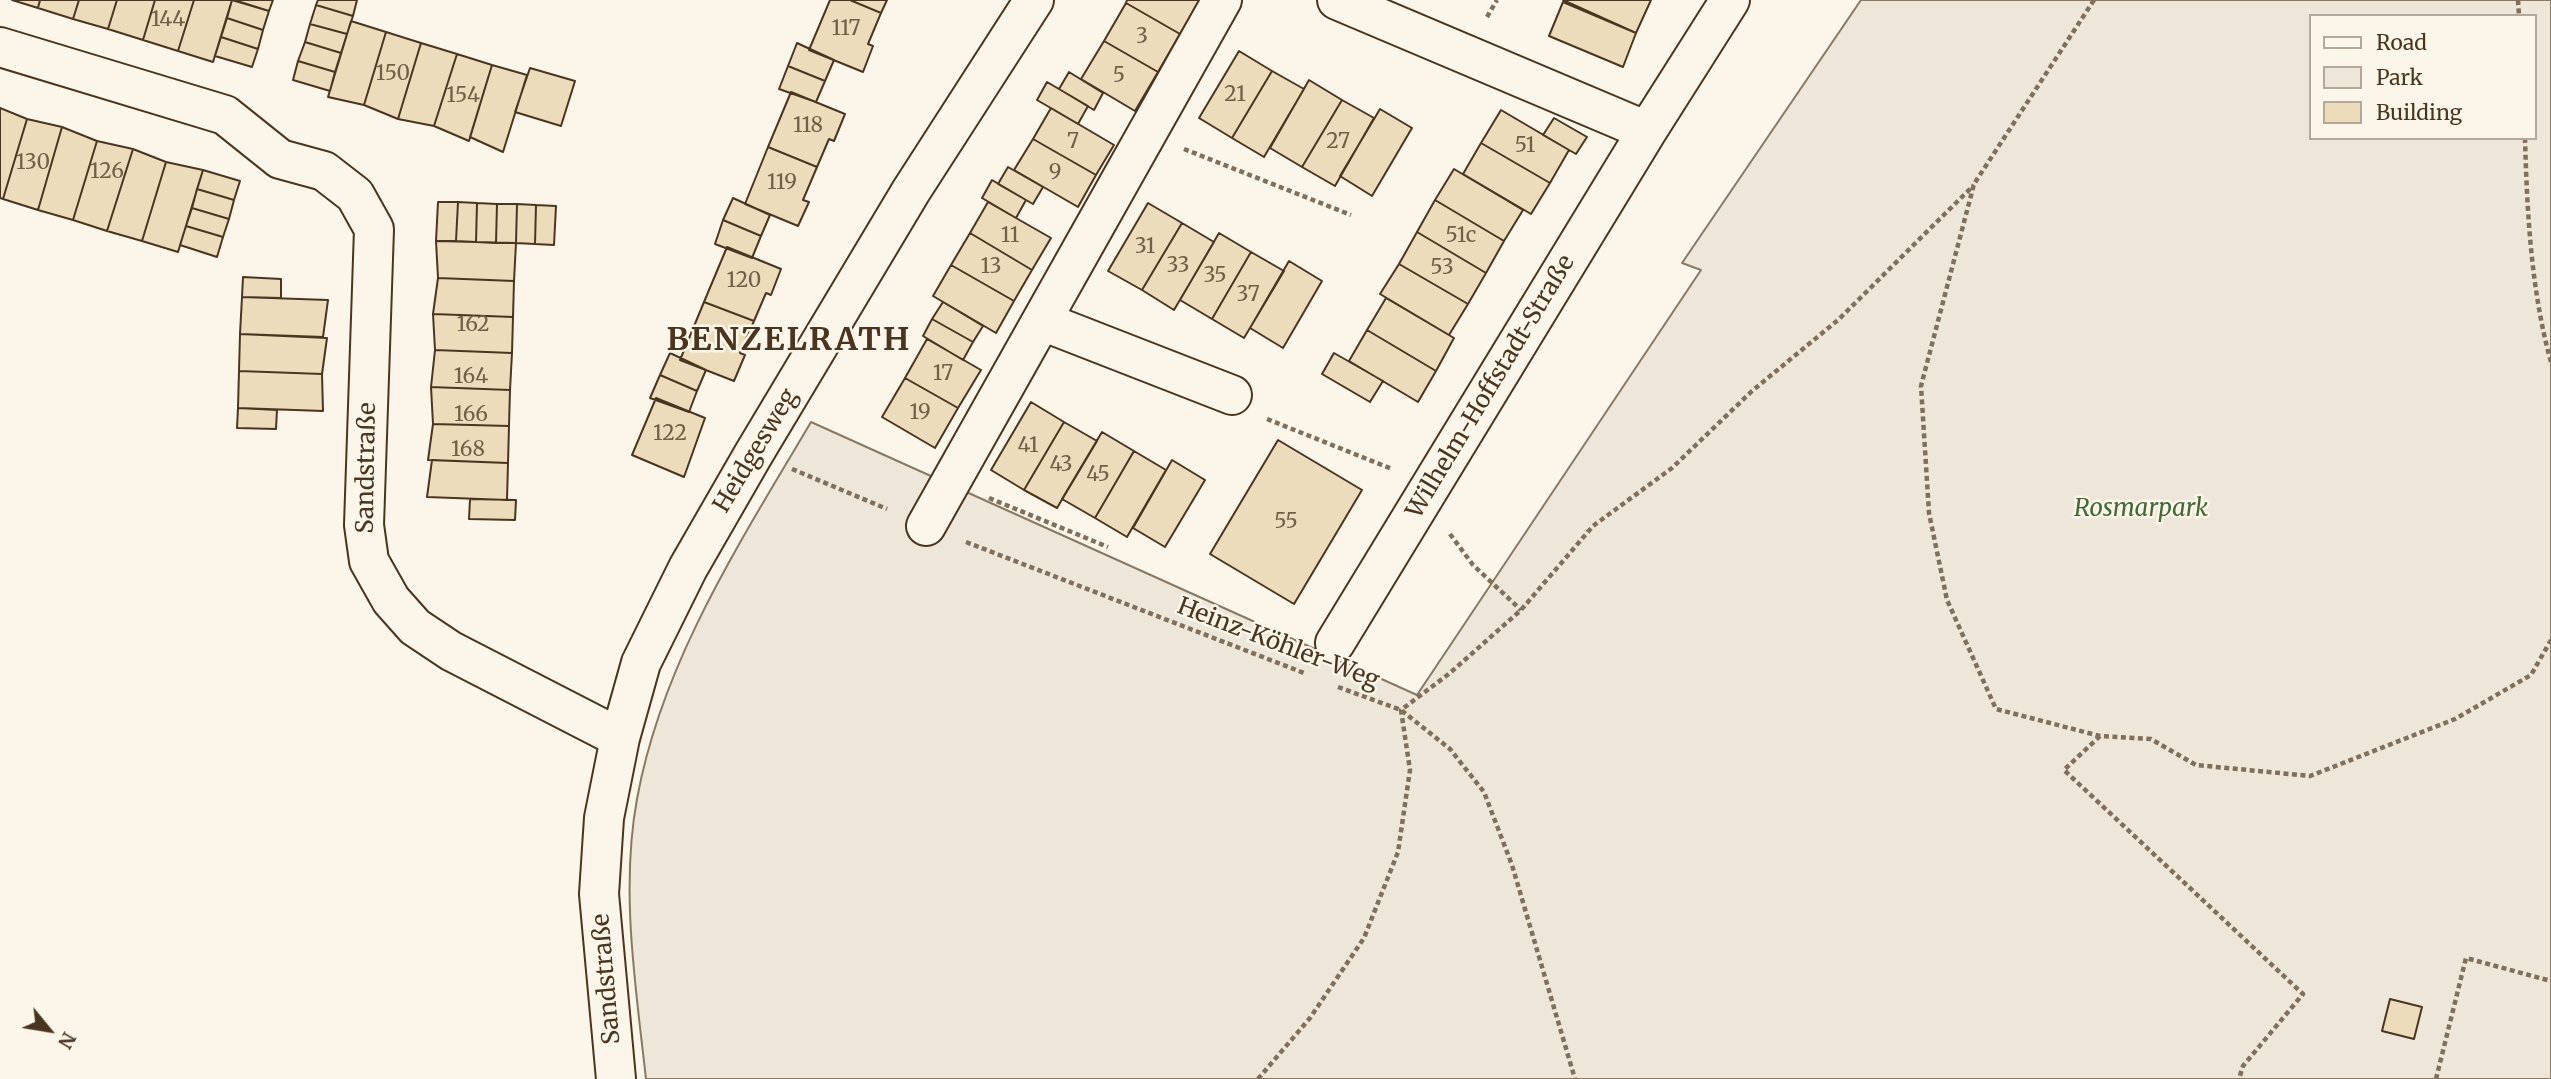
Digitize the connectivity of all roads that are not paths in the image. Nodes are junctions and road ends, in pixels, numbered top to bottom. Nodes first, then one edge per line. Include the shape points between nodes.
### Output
1 (1034, 0) edge
2 (1222, 0) edge
3 (1337, 0) edge
4 (1730, 0) edge
5 (0, 47) edge
6 (1647, 131) junction
7 (1042, 321) junction
8 (1232, 394) dead end
9 (926, 526) road end
10 (1335, 643) dead end
11 (620, 738) junction
12 (616, 1079) edge

1 - 11 street, Heidgesweg via 911,191 688,568 641,663
2 - 7 street
3 - 6 street
4 - 6 street, Wilhelm-Hoffstadt-Straße
5 - 11 street, Sandstraße via 225,115 280,159 324,171 355,195 374,229 364,524 369,561 391,600 415,627 451,651
6 - 10 street, Wilhelm-Hoffstadt-Straße
7 - 8 street
7 - 9 street
11 - 12 street, Sandstraße via 604,817 599,894

